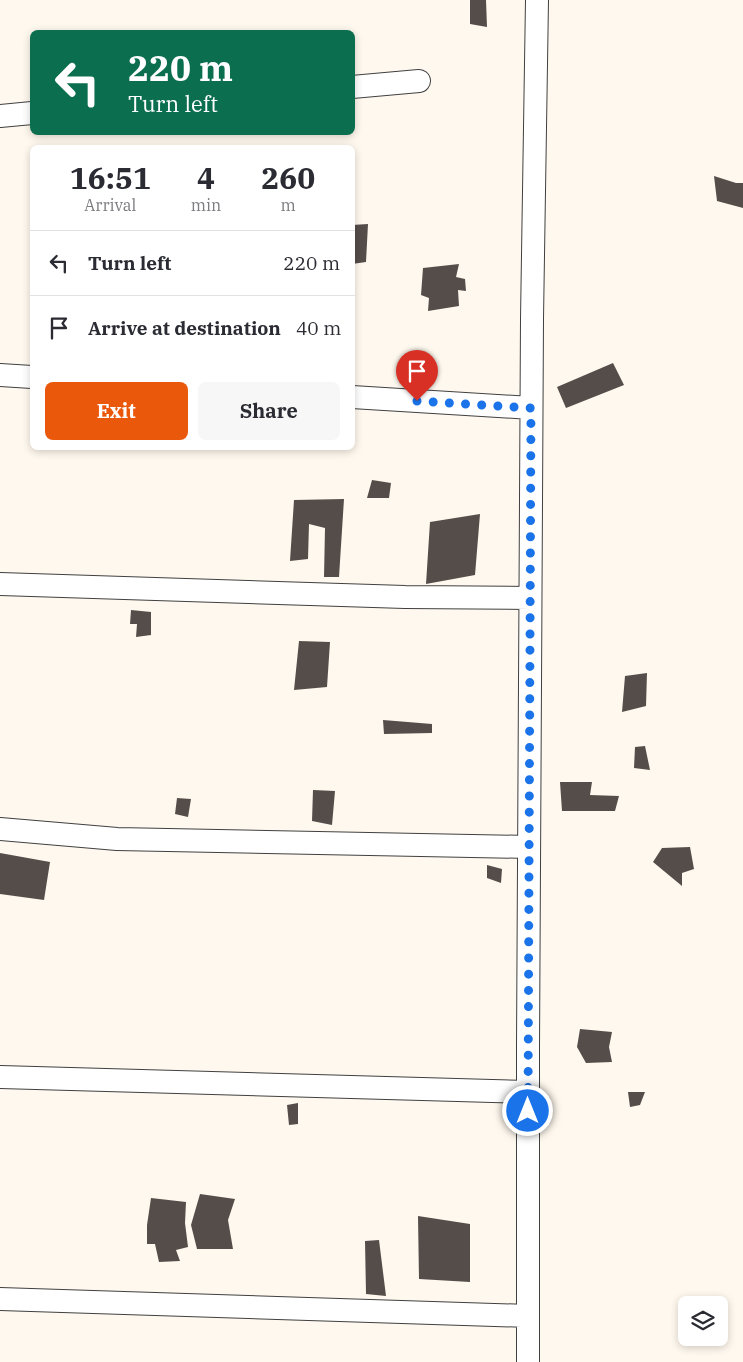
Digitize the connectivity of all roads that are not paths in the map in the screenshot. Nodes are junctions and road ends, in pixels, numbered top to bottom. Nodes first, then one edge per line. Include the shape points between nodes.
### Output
1 (537, 0) edge
2 (418, 82) dead end
3 (355, 87) edge
4 (30, 113) edge
5 (0, 116) edge
6 (0, 375) edge
7 (30, 377) edge
8 (355, 397) edge
9 (531, 408) junction
10 (0, 584) edge
11 (530, 598) junction
12 (0, 829) edge
13 (529, 847) junction
14 (0, 1077) edge
15 (528, 1092) junction
16 (0, 1299) edge
17 (528, 1316) junction
18 (528, 1362) edge

1 - 9 street
2 - 3 street
4 - 5 street
6 - 7 street
8 - 9 street
9 - 11 street
10 - 11 street
11 - 13 street
12 - 13 street via 117,839
13 - 15 street
14 - 15 street
15 - 17 street
16 - 17 street
17 - 18 street

